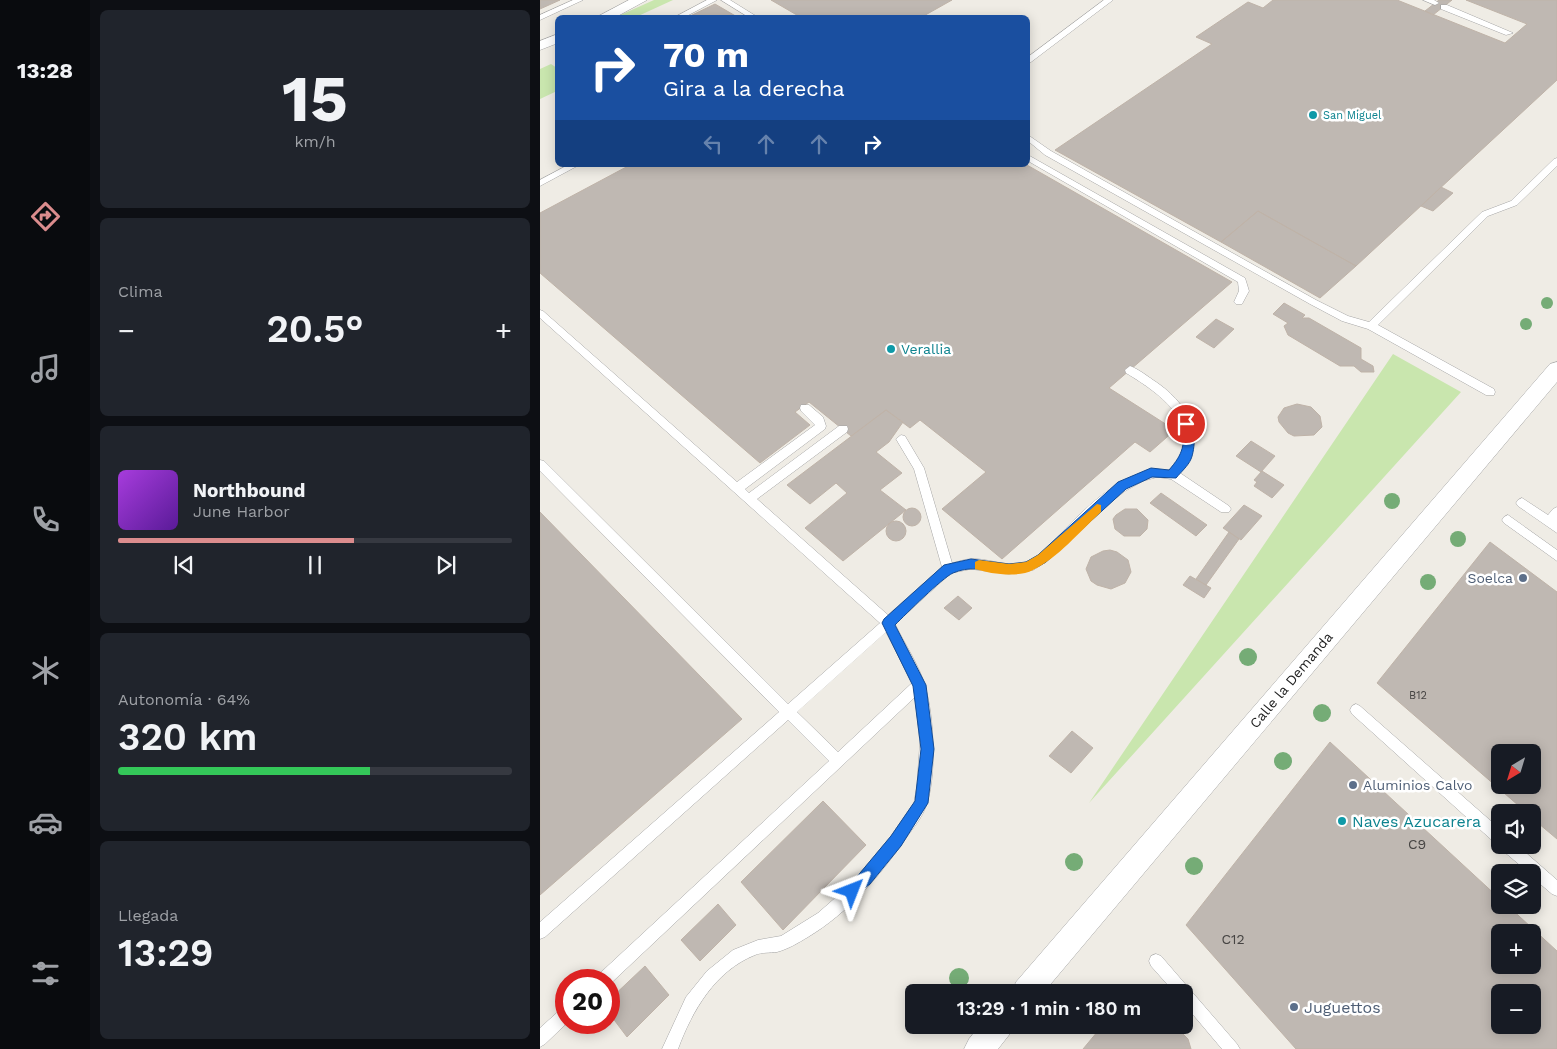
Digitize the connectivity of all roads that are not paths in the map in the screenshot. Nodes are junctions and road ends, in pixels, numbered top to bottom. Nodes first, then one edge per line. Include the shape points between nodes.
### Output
1 (579, 0) edge
2 (640, 0) edge
3 (713, 0) edge
4 (725, 0) edge
5 (1109, 0) edge
6 (1427, 0) edge
7 (1435, 3) dead end
8 (1444, 7) dead end
9 (608, 15) edge
10 (682, 15) edge
11 (751, 15) edge
12 (540, 22) edge
13 (1509, 33) dead end
14 (555, 39) edge
15 (540, 46) edge
16 (1030, 59) edge
17 (1030, 140) edge
18 (1030, 159) edge
19 (1557, 161) edge
20 (571, 167) edge
21 (540, 183) edge
22 (1239, 302) dead end
23 (540, 313) edge
24 (1372, 326) junction
25 (1557, 368) edge
26 (1130, 370) dead end
27 (1490, 392) dead end
28 (804, 408) dead end
29 (843, 429) dead end
30 (901, 439) dead end
31 (540, 464) edge
32 (1172, 475) junction
33 (736, 489) junction
34 (748, 500) junction
35 (1522, 503) dead end
36 (1225, 509) dead end
37 (1557, 512) edge
38 (1508, 520) dead end
39 (1553, 525) edge
40 (1557, 556) edge
41 (948, 569) junction
42 (888, 623) junction
43 (919, 685) junction
44 (1356, 710) dead end
45 (788, 712) junction
46 (837, 760) junction
47 (1491, 830) edge
48 (1517, 854) edge
49 (1557, 889) edge
50 (540, 932) edge
51 (1156, 961) dead end
52 (615, 969) edge
53 (1033, 984) edge
54 (1176, 984) edge
55 (1193, 1004) edge
56 (555, 1024) edge
57 (992, 1034) edge
58 (540, 1038) edge
59 (670, 1049) edge
60 (979, 1049) edge
61 (1232, 1049) edge

1 - 12 lane
2 - 9 street
3 - 10 lane
4 - 11 lane
5 - 16 lane
6 - 7 lane
8 - 13 lane
14 - 15 street
17 - 24 lane via 1048,153 1313,302 1345,319
18 - 22 lane via 1242,280 1244,294
19 - 24 lane via 1514,203 1485,214
20 - 21 lane
23 - 33 lane
24 - 27 lane
25 - 53 street, Calle la Demanda
26 - 32 lane via 1166,393 1183,412 1189,435 1186,458
28 - 33 lane via 819,420 821,426
29 - 34 lane
30 - 41 lane via 919,468
31 - 45 lane
32 - 36 lane
32 - 41 lane via 1151,473 1122,486 1042,559 1028,567 1009,569 971,564
33 - 34 lane
34 - 42 lane
35 - 39 lane
37 - 39 lane
38 - 40 lane
41 - 42 lane
42 - 43 lane
42 - 45 lane
43 - 46 lane
43 - 59 lane via 928,749 921,803 896,841 865,879 813,927 784,943 755,947 723,964 703,986 677,1030
44 - 47 lane
45 - 46 lane
45 - 50 lane
46 - 52 lane
48 - 49 lane
51 - 54 lane
55 - 61 lane
56 - 58 lane
57 - 60 street

